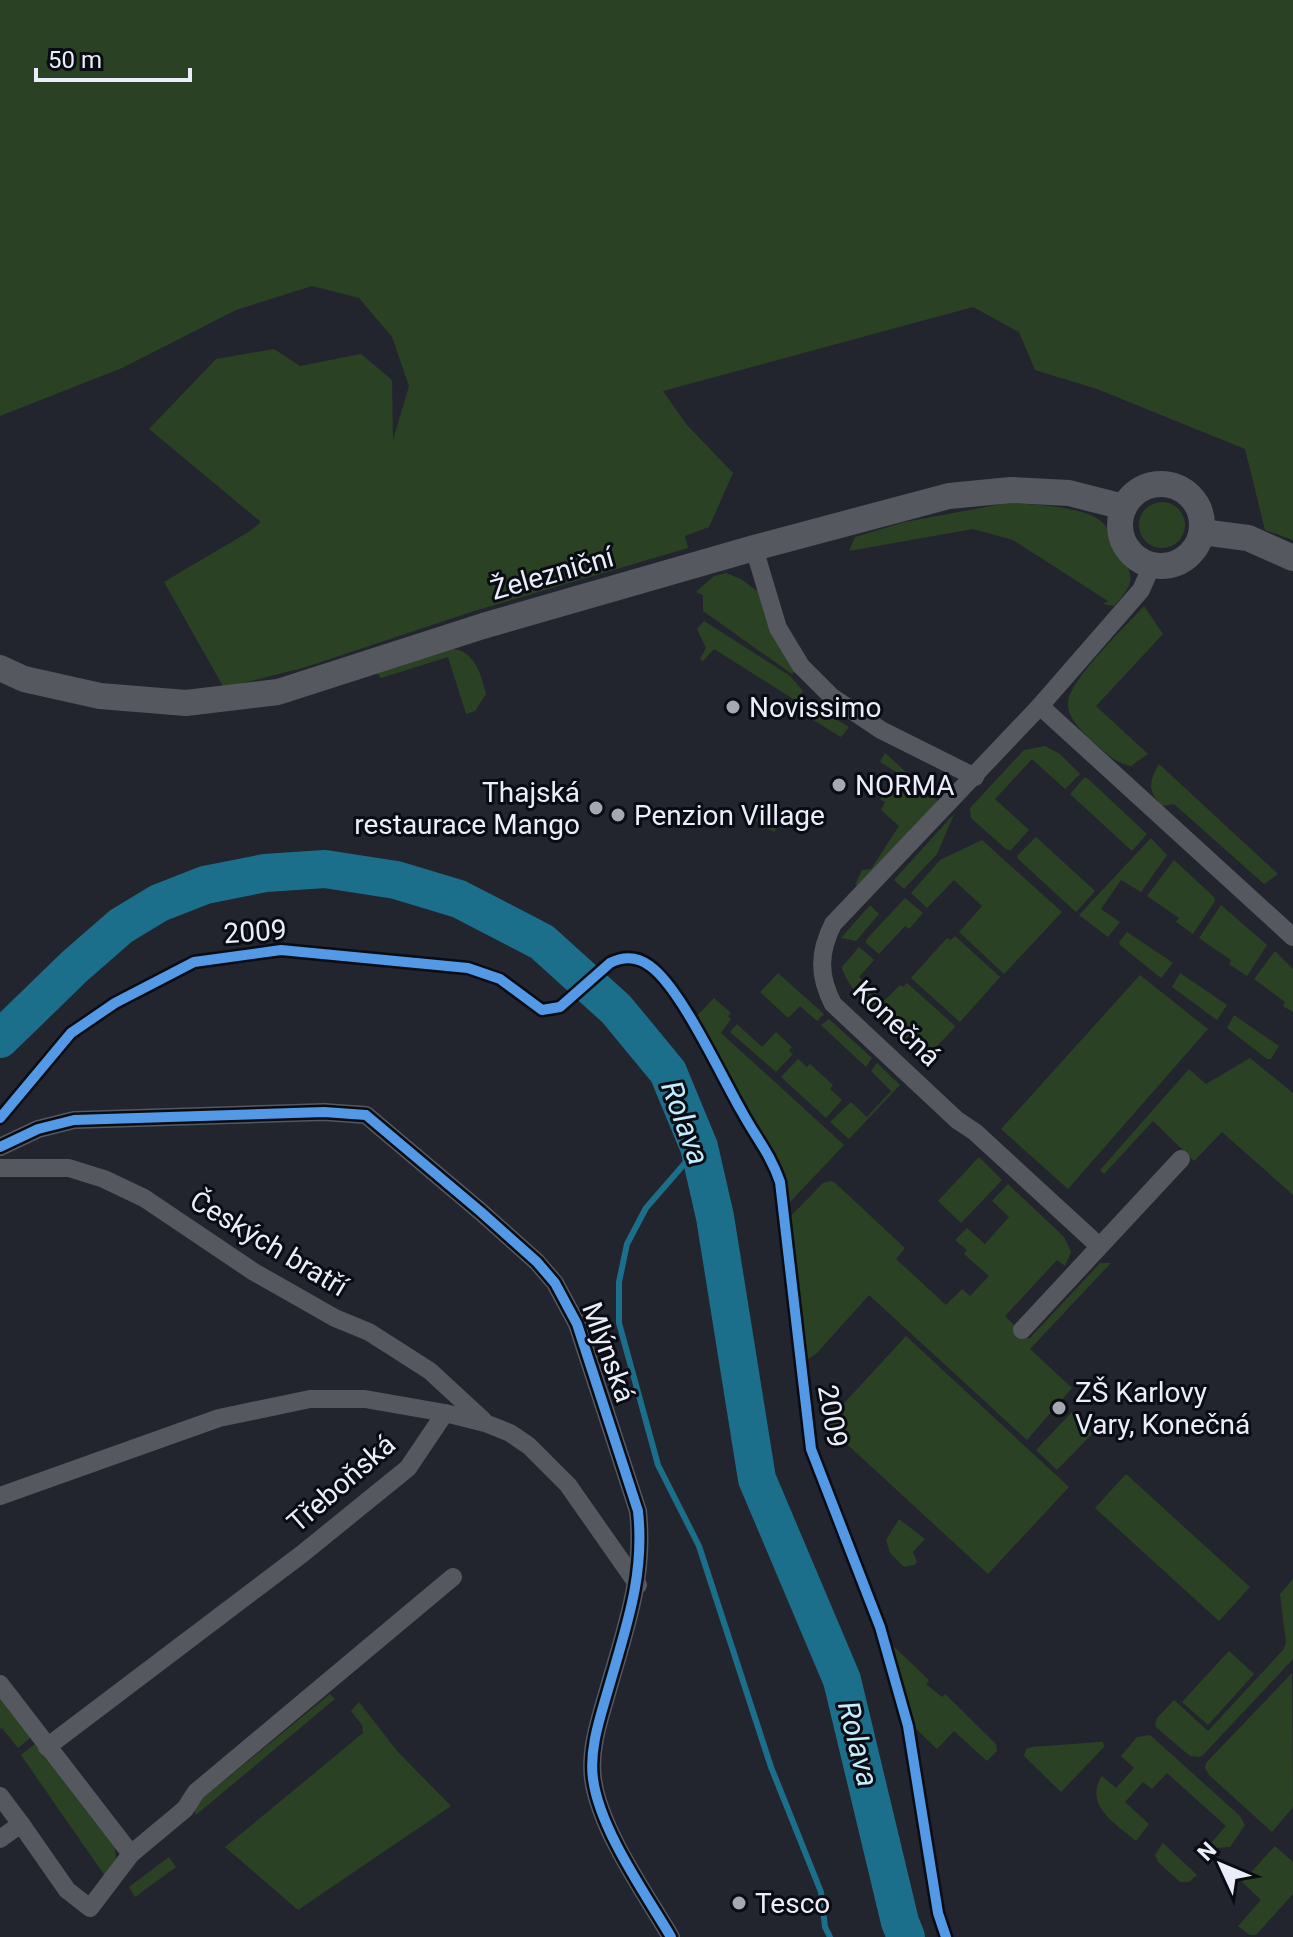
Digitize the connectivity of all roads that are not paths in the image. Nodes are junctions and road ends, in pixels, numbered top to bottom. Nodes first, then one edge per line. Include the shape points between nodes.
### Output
1 (1124, 507) junction
2 (1202, 532) junction
3 (754, 548) junction
4 (1293, 558) edge
5 (1152, 565) junction
6 (0, 668) edge
7 (1040, 706) junction
8 (975, 777) junction
9 (1293, 937) edge
10 (0, 1147) edge
11 (1181, 1159) dead end
12 (0, 1168) edge
13 (1099, 1246) junction
14 (1022, 1330) dead end
15 (445, 1413) junction
16 (485, 1423) junction
17 (0, 1496) edge
18 (453, 1577) dead end
19 (638, 1585) junction
20 (0, 1684) edge
21 (47, 1747) junction
22 (0, 1796) edge
23 (21, 1824) junction
24 (0, 1839) edge
25 (131, 1854) junction
26 (671, 1937) edge

1 - 2 street via 1149,486 1172,485 1197,504
1 - 3 street, Železniční via 1069,493 1011,490 949,496
1 - 5 street via 1120,526 1125,545
2 - 4 street via 1248,538
2 - 5 street via 1184,559
3 - 6 street, Železniční via 278,692 186,703 100,696 24,679
3 - 8 street via 778,628 801,666 832,697 881,730
5 - 7 street, Konečná via 1141,590
7 - 8 street, Konečná
7 - 9 street
8 - 13 street, Konečná via 833,924 820,968 825,988 833,1004
10 - 19 street, Mlýnská via 74,1120 366,1115 537,1262 567,1302 638,1511
11 - 13 street
12 - 16 street, Českých bratří via 69,1168 144,1198 254,1272 369,1332 430,1371
13 - 14 street
15 - 16 street, Českých bratří
15 - 17 street, Třeboňská via 365,1399 310,1399 219,1418
15 - 21 street, Třeboňská via 408,1468
16 - 19 street, Českých bratří via 529,1446 568,1485
18 - 25 street via 196,1792 185,1809
19 - 26 street, Mlýnská via 595,1738 593,1777 600,1812
20 - 21 street
21 - 25 street
22 - 23 street
23 - 24 street
23 - 25 street via 67,1890 90,1908

